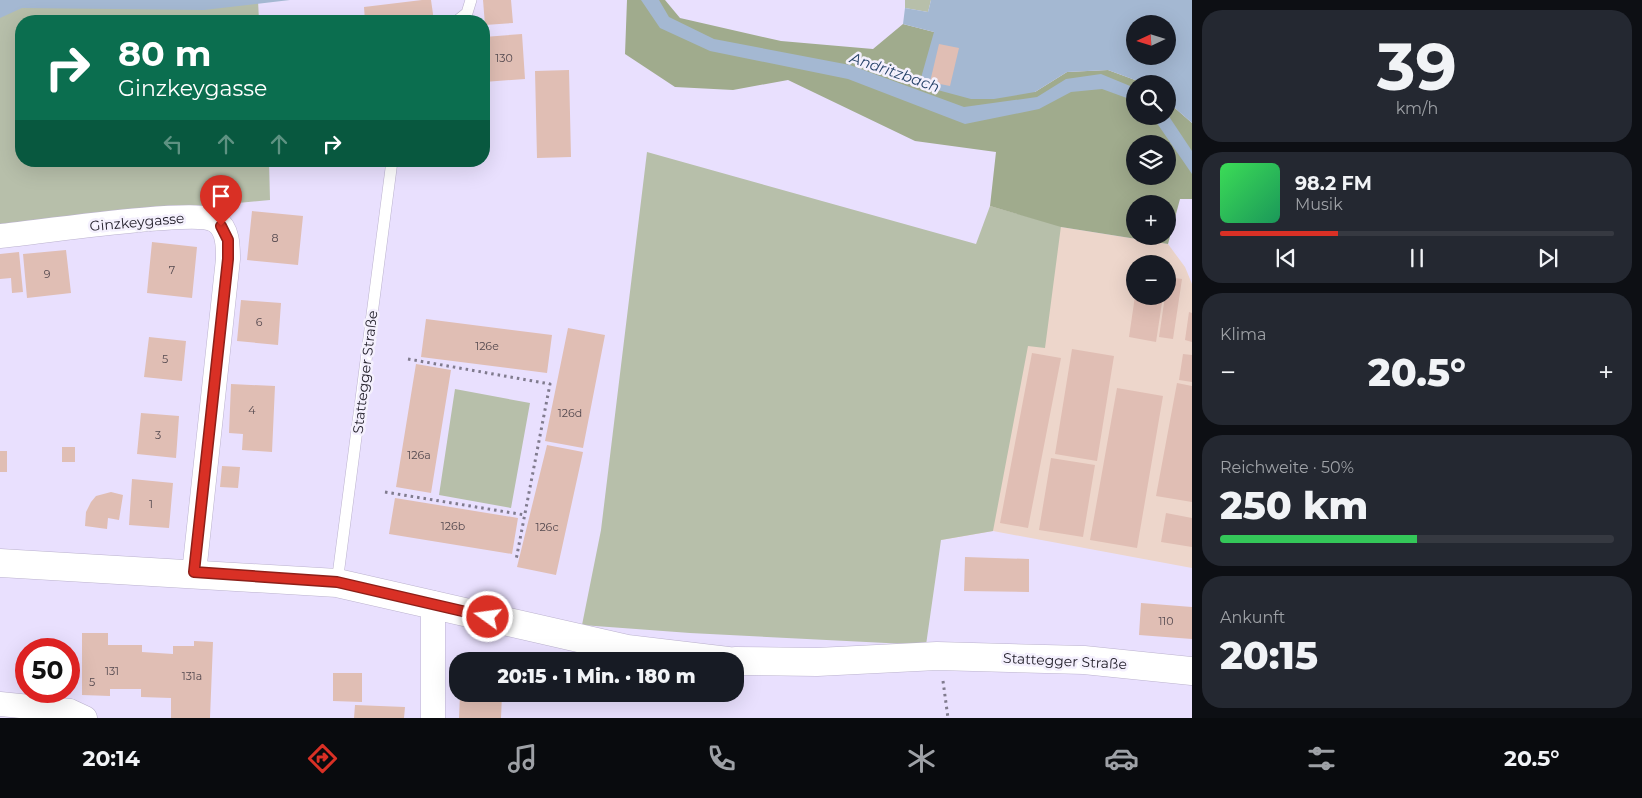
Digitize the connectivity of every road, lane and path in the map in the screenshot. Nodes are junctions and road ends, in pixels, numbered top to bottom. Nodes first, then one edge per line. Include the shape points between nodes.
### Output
1 (471, 0) edge
2 (464, 15) edge
3 (391, 167) edge
4 (0, 236) edge
5 (408, 359) dead end
6 (385, 492) dead end
7 (524, 515) junction
8 (516, 560) dead end
9 (0, 563) edge
10 (194, 572) junction
11 (337, 582) junction
12 (433, 603) junction
13 (652, 652) edge
14 (937, 656) junction
15 (744, 661) edge
16 (1192, 671) edge
17 (0, 704) edge
18 (85, 718) edge
19 (433, 718) edge
20 (948, 718) edge

1 - 2 lane
3 - 11 lane, Stattegger Straße
4 - 10 street, Ginzkeygasse via 148,219 206,218 221,226 228,240 228,259
5 - 7 path via 550,384
6 - 7 path
7 - 8 path
9 - 10 main road
10 - 11 main road
11 - 12 main road
12 - 13 main road via 627,649
12 - 19 street
14 - 15 main road, Stattegger Straße via 817,662
14 - 16 main road, Stattegger Straße via 1084,660
14 - 20 path
17 - 18 street via 70,711

